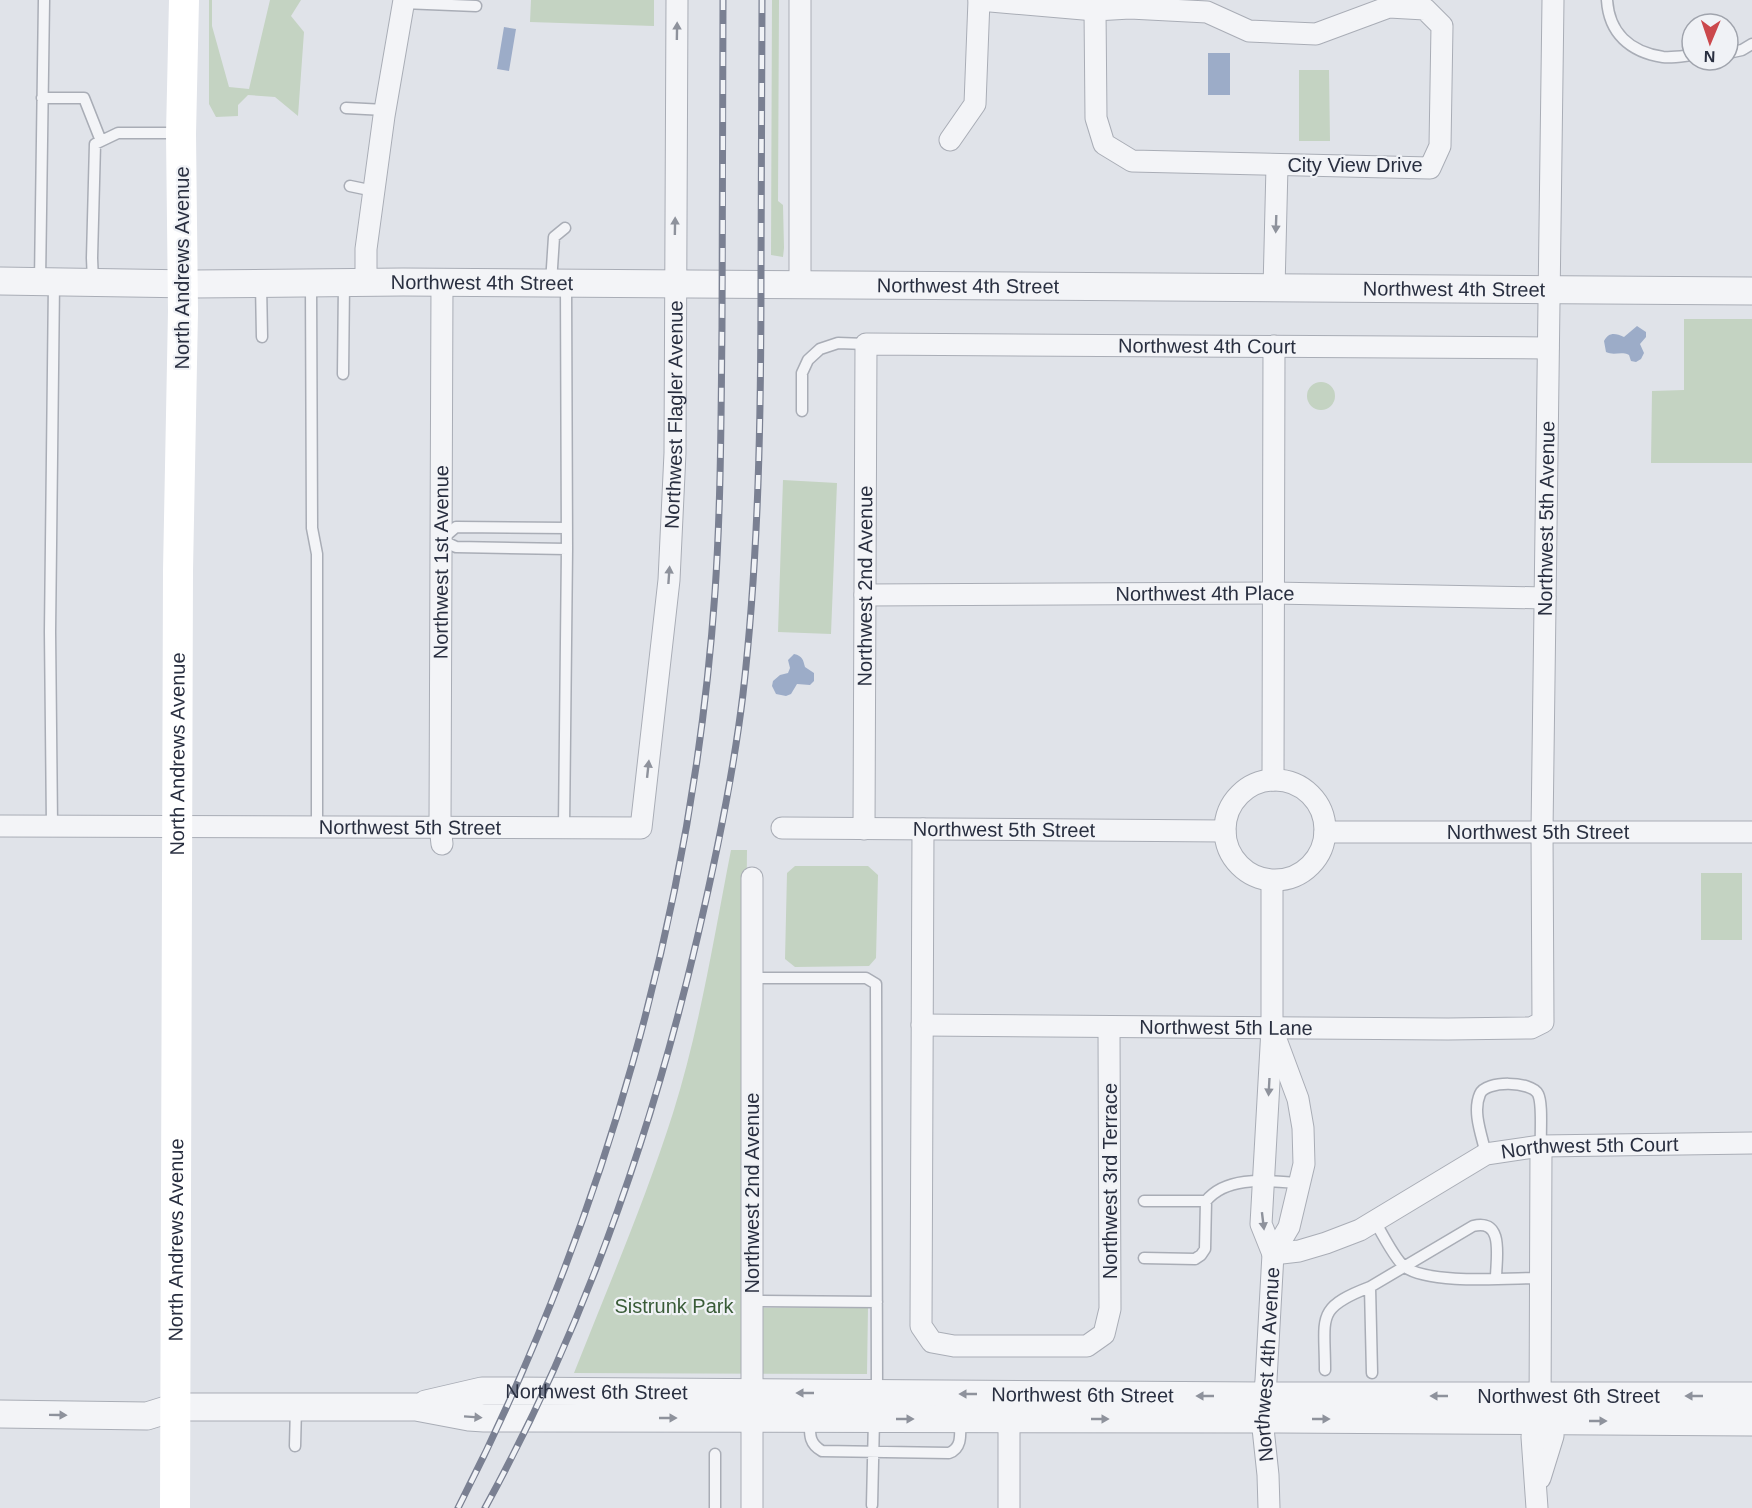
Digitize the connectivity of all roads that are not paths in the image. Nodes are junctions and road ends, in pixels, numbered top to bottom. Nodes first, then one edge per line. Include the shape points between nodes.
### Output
1 (45, 0) edge
2 (184, 0) edge
3 (678, 0) edge
4 (800, 0) edge
5 (979, 0) edge
6 (1553, 0) edge
7 (1607, 0) edge
8 (404, 2) edge
9 (476, 6) dead end
10 (1095, 10) junction
11 (1680, 56) edge
12 (42, 98) junction
13 (346, 108) dead end
14 (385, 110) junction
15 (181, 134) junction
16 (950, 140) dead end
17 (101, 141) junction
18 (1277, 166) junction
19 (350, 186) dead end
20 (374, 191) junction
21 (565, 228) dead end
22 (0, 281) edge
23 (47, 281) junction
24 (93, 282) junction
25 (442, 282) junction
26 (355, 283) junction
27 (559, 283) junction
28 (182, 284) junction
29 (261, 284) junction
30 (311, 284) junction
31 (676, 285) junction
32 (800, 286) junction
33 (1274, 289) junction
34 (1549, 289) junction
35 (1752, 291) edge
36 (262, 337) dead end
37 (867, 344) junction
38 (1274, 346) junction
39 (1548, 348) junction
40 (343, 374) dead end
41 (802, 411) dead end
42 (567, 528) junction
43 (441, 540) junction
44 (567, 549) junction
45 (1273, 593) junction
46 (865, 595) junction
47 (1545, 598) junction
48 (1273, 780) junction
49 (0, 826) edge
50 (52, 826) junction
51 (177, 826) junction
52 (317, 826) junction
53 (564, 828) junction
54 (641, 828) joint
55 (782, 828) dead end
56 (864, 829) junction
57 (923, 829) junction
58 (1225, 831) junction
59 (1325, 832) junction
60 (1542, 832) junction
61 (1752, 832) edge
62 (441, 835) junction
63 (752, 878) dead end
64 (1272, 881) junction
65 (752, 978) junction
66 (922, 1025) junction
67 (1109, 1027) junction
68 (1531, 1028) joint
69 (1272, 1029) junction
70 (1752, 1143) edge
71 (1541, 1146) junction
72 (1486, 1154) junction
73 (1263, 1181) junction
74 (1299, 1183) junction
75 (1144, 1201) dead end
76 (1206, 1201) junction
77 (1374, 1221) junction
78 (1273, 1254) junction
79 (1144, 1258) dead end
80 (1403, 1266) junction
81 (1496, 1278) junction
82 (1541, 1278) junction
83 (1370, 1287) junction
84 (752, 1301) junction
85 (877, 1302) junction
86 (1325, 1370) dead end
87 (1372, 1373) dead end
88 (0, 1395) edge
89 (1752, 1396) edge
90 (752, 1405) junction
91 (876, 1406) junction
92 (176, 1407) junction
93 (296, 1407) junction
94 (1263, 1407) junction
95 (1539, 1408) junction
96 (0, 1414) edge
97 (810, 1418) junction
98 (960, 1419) junction
99 (1009, 1419) junction
100 (1289, 1419) junction
101 (1752, 1422) edge
102 (295, 1446) dead end
103 (873, 1451) junction
104 (715, 1454) dead end
105 (1268, 1476) junction
106 (1537, 1499) edge
107 (872, 1505) dead end
108 (175, 1508) edge
109 (715, 1508) edge
110 (752, 1508) edge
111 (1009, 1508) edge
112 (1269, 1508) edge

1 - 12 lane
2 - 15 main road, North Andrews Avenue
31 -> 3 street, Northwest Flagler Avenue
4 - 32 street
5 - 10 street, City View Drive
5 - 16 street, City View Drive via 975,104
6 - 34 street, Northwest 5th Avenue
7 - 11 lane via 1608,16 1626,42 1664,57
8 - 9 lane
8 - 14 street
10 - 18 street, City View Drive via 1096,118 1104,144 1132,161
10 - 18 street, City View Drive via 1207,12 1249,31 1316,34 1389,7 1425,9 1442,26 1440,146 1430,168
12 - 17 lane via 84,98
12 - 23 lane
13 - 14 lane
14 - 20 street
15 - 17 lane via 118,133
15 - 28 main road, North Andrews Avenue
17 - 24 lane via 95,144
18 -> 33 street, City View Drive
19 - 20 lane
20 - 26 street via 366,249
21 - 27 lane via 554,237
22 - 23 street, Northwest 4th Street
23 - 24 street, Northwest 4th Street
23 - 50 lane
24 - 28 street, Northwest 4th Street
25 - 26 street, Northwest 4th Street
25 - 27 street, Northwest 4th Street
25 - 43 street, Northwest 1st Avenue
26 - 30 street, Northwest 4th Street
26 - 40 lane
27 - 31 street, Northwest 4th Street
27 - 42 lane
28 - 29 street, Northwest 4th Street
28 - 51 main road, North Andrews Avenue
29 - 30 street, Northwest 4th Street
29 - 36 lane
30 - 52 lane via 312,528 317,554
31 - 32 street, Northwest 4th Street
54 -> 31 street, Northwest Flagler Avenue via 669,580
32 - 33 street, Northwest 4th Street
33 - 34 street, Northwest 4th Street
34 - 35 street, Northwest 4th Street
34 - 39 street, Northwest 5th Avenue
37 - 38 street, Northwest 4th Court
37 - 41 lane via 838,343 820,349 808,360 802,373
37 - 46 street, Northwest 2nd Avenue
38 - 39 street, Northwest 4th Court
38 - 45 street
39 - 47 street, Northwest 5th Avenue
42 - 43 lane via 456,527
42 - 44 lane
43 - 44 lane via 456,547
43 - 62 street, Northwest 1st Avenue
44 - 53 lane
45 - 46 street, Northwest 4th Place
45 - 47 street, Northwest 4th Place
45 - 48 street
46 - 56 street, Northwest 2nd Avenue
47 - 60 street, Northwest 5th Avenue
48 - 58 street via 1257,783 1233,802
48 - 59 street via 1299,786 1310,795 1321,812
49 - 50 street, Northwest 5th Street
50 - 51 street, Northwest 5th Street
51 - 52 street, Northwest 5th Street
51 - 92 main road, North Andrews Avenue
52 - 62 street, Northwest 5th Street
53 - 54 street, Northwest 5th Street
53 - 62 street, Northwest 5th Street
55 - 56 street, Northwest 5th Street
56 - 57 street, Northwest 5th Street
57 - 58 street, Northwest 5th Street
57 - 66 street
58 - 64 street via 1234,860 1245,871
59 - 60 street, Northwest 5th Street
59 - 64 street via 1315,860 1304,871
60 - 61 street, Northwest 5th Street
60 - 68 street, Northwest 5th Avenue via 1543,1022
63 - 65 street, Northwest 2nd Avenue
64 - 69 street, Northwest 4th Avenue
65 - 84 street, Northwest 2nd Avenue
65 - 85 lane via 866,978 876,984
66 - 67 street, Northwest 5th Lane
66 - 67 street, Northwest 3rd Terrace via 921,1326 932,1342 954,1346 1088,1346 1104,1334 1110,1309
67 - 69 street, Northwest 5th Lane
68 - 69 street, Northwest 5th Lane
69 -> 73 street, Northwest 4th Avenue
69 - 74 street, Northwest 4th Avenue via 1298,1098 1304,1164
70 - 71 street, Northwest 5th Court
71 - 72 street, Northwest 5th Court
71 - 72 lane via 1539,1096 1534,1089 1526,1085 1489,1085 1478,1096 1477,1119
71 - 82 street
72 - 77 street, Northwest 5th Court
73 - 74 lane
73 - 76 lane via 1222,1187
73 -> 78 street, Northwest 4th Avenue via 1261,1224
74 - 78 street, Northwest 4th Avenue via 1289,1227
75 - 76 lane
76 - 79 lane via 1205,1250 1201,1255 1195,1259
77 - 78 street, Northwest 5th Court via 1326,1243
77 - 80 lane
78 - 94 street, Northwest 4th Avenue
80 - 81 lane via 1436,1278
80 - 81 lane via 1481,1224 1488,1225 1496,1238
80 - 83 lane
81 - 82 lane
82 - 95 street
83 - 86 lane via 1330,1308 1325,1318
83 - 87 lane
84 - 85 lane
84 - 90 street, Northwest 2nd Avenue
85 - 91 lane
88 - 92 street via 146,1397
89 -> 95 street, Northwest 6th Street
91 -> 90 street, Northwest 6th Street
90 - 93 street, Northwest 6th Street via 469,1417 416,1407
90 - 97 street, Northwest 6th Street
90 - 110 street, Northwest 2nd Avenue
94 -> 91 street, Northwest 6th Street
91 - 97 street, Northwest 6th Street
91 -> 98 street, Northwest 6th Street
91 - 103 lane
92 - 93 street, Northwest 6th Street
96 -> 92 street via 147,1416
92 - 108 main road, North Andrews Avenue
93 - 102 lane
95 -> 94 street, Northwest 6th Street
99 -> 94 street, Northwest 6th Street
94 - 100 street, Northwest 6th Street
94 - 105 street, Northwest 4th Avenue
100 -> 95 street, Northwest 6th Street
95 -> 101 street, Northwest 6th Street
95 - 106 street via 1532,1437
97 - 103 lane via 814,1447
98 - 99 street, Northwest 6th Street
98 - 103 lane via 960,1445 956,1451
99 - 111 street
100 - 105 street, Northwest 4th Avenue via 1273,1449
103 - 107 lane
104 - 109 lane
105 - 112 street, Northwest 4th Avenue

